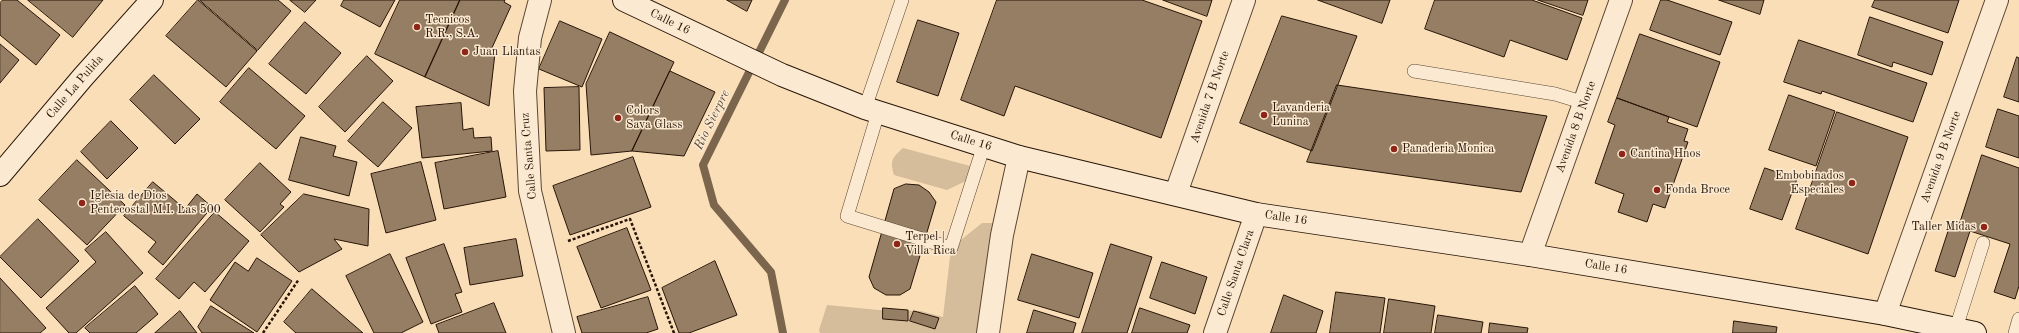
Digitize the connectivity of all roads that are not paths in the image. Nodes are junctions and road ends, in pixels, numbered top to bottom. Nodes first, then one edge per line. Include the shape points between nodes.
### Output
1 (152, 0) edge
2 (540, 0) edge
3 (624, 0) edge
4 (902, 0) edge
5 (1244, 0) edge
6 (1621, 0) edge
7 (1997, 0) edge
8 (1414, 71) dead end
9 (1585, 102) junction
10 (872, 110) junction
11 (984, 145) junction
12 (1019, 157) junction
13 (0, 175) edge
14 (1176, 193) junction
15 (1256, 214) junction
16 (1983, 243) dead end
17 (1530, 254) junction
18 (1885, 314) junction
19 (2019, 319) edge
20 (1966, 330) edge
21 (564, 333) edge
22 (988, 333) edge
23 (1215, 333) edge
24 (2015, 333) edge

1 - 13 main road, Calle La Pulida
2 - 21 main road, Calle Santa Cruz via 530,38 525,91 530,191
3 - 10 main road, Calle 16 via 782,74
4 - 10 lane
5 - 14 main road, Avenida 7 B Norte
6 - 9 main road, Avenida 8 B Norte
7 - 18 main road, Avenida 9 B Norte
8 - 9 lane via 1555,94
9 - 17 main road, Avenida 8 B Norte
10 - 11 main road, Calle 16
10 - 11 lane via 848,216 951,248
11 - 12 main road, Calle 16
12 - 14 main road, Calle 16
12 - 22 main road via 1002,234
14 - 15 main road, Calle 16
15 - 17 main road, Calle 16
15 - 23 main road, Calle Santa Clara
16 - 20 lane
17 - 18 main road, Calle 16
18 - 20 main road, Calle 16
19 - 24 lane

